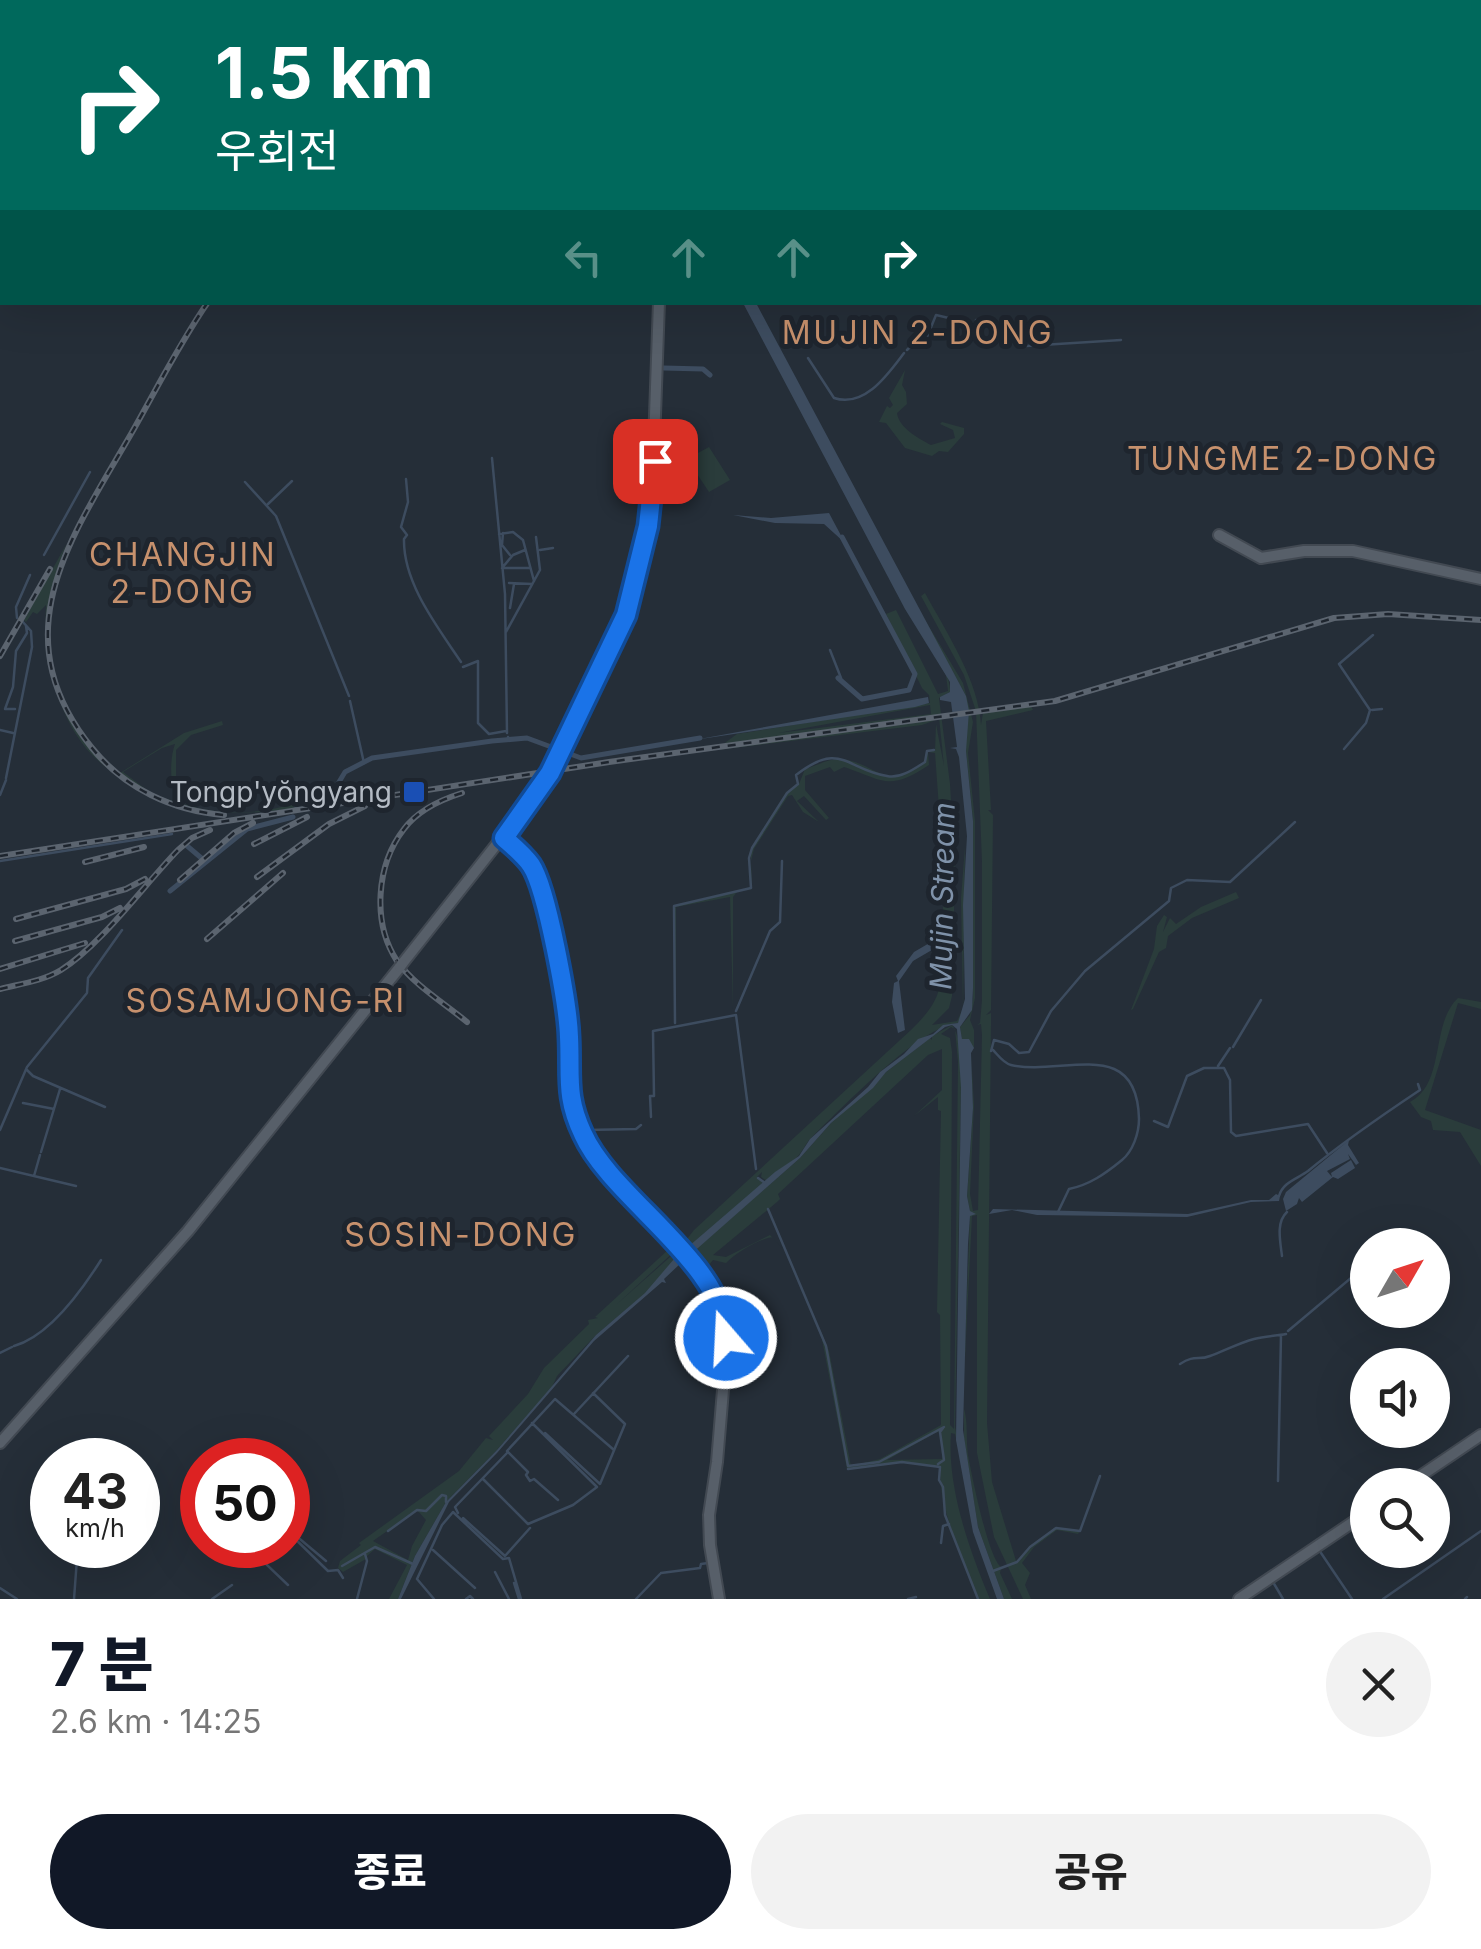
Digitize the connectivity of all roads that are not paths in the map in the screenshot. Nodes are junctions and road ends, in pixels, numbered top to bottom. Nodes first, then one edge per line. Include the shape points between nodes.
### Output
1 (659, 305) edge
2 (1219, 535) dead end
3 (1481, 579) edge
4 (504, 838) junction
5 (1481, 1434) edge
6 (0, 1444) edge
7 (1431, 1468) edge
8 (1350, 1524) edge
9 (720, 1599) edge
10 (1240, 1599) edge

1 - 4 main road via 654,476 626,615 538,794
2 - 3 main road via 1261,558 1353,550
4 - 6 main road via 188,1231
4 - 9 main road via 533,867 546,909 566,1007 569,1098 582,1132 597,1159 691,1262 726,1330 709,1514
5 - 7 main road
8 - 10 main road

